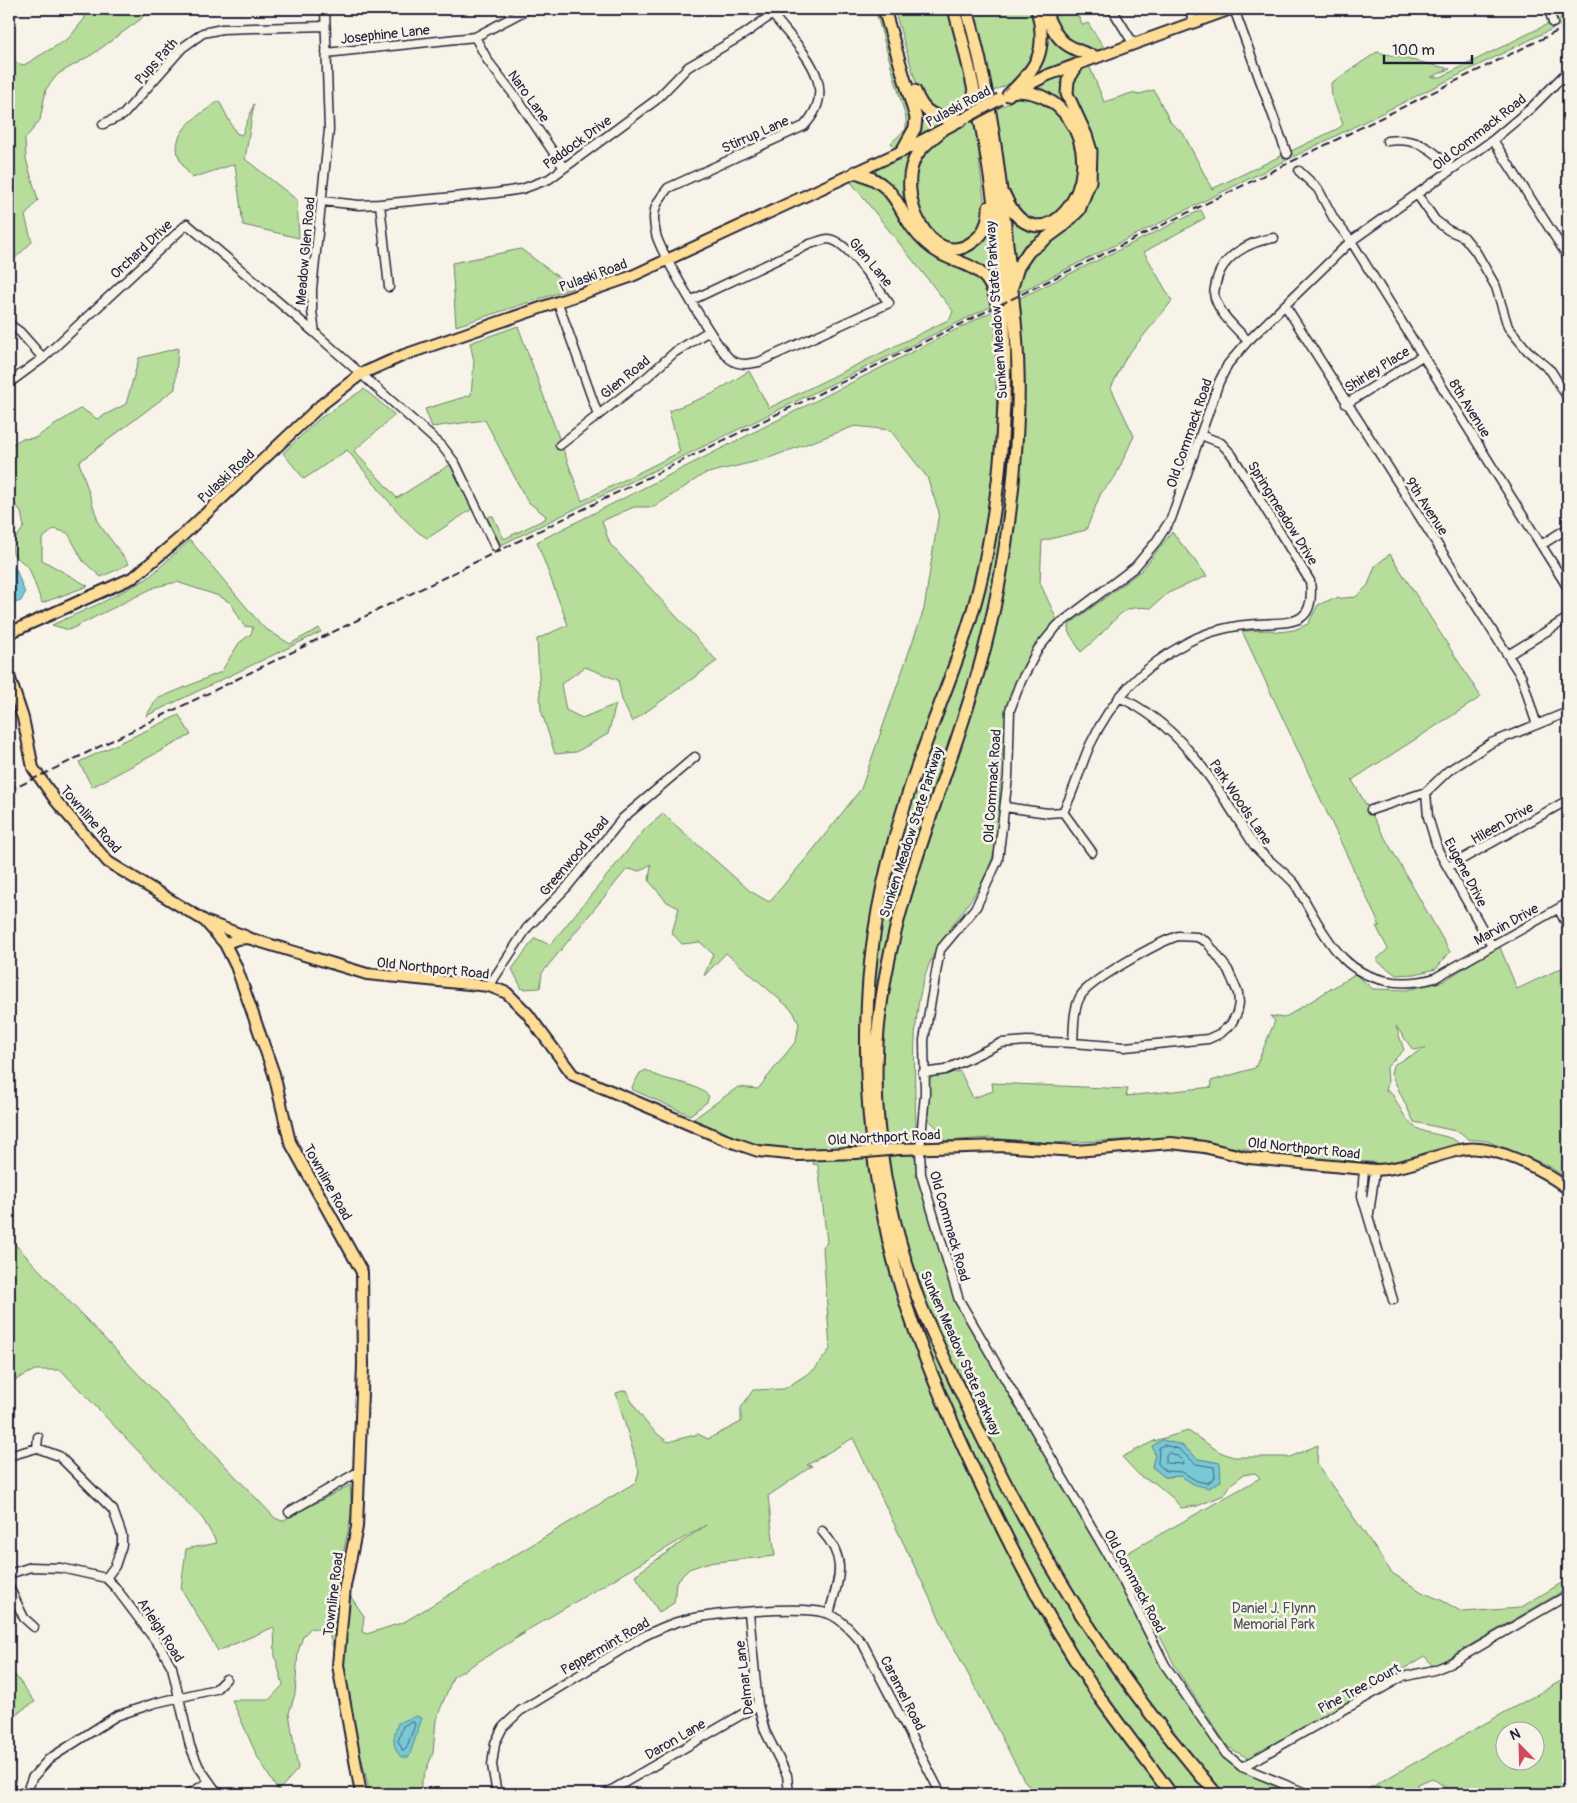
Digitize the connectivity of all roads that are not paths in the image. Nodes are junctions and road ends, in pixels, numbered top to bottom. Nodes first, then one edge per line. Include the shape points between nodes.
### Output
1 (325, 9) edge
2 (528, 9) edge
3 (780, 9) edge
4 (884, 9) edge
5 (891, 9) edge
6 (954, 9) edge
7 (967, 9) edge
8 (1037, 9) edge
9 (1044, 9) edge
10 (1112, 9) edge
11 (1189, 9) edge
12 (1232, 9) edge
13 (1549, 9) edge
14 (773, 15) junction
15 (1194, 22) junction
16 (1553, 23) dead end
17 (325, 26) junction
18 (476, 37) junction
19 (1133, 43) junction
20 (326, 53) junction
21 (1096, 57) junction
22 (1078, 64) junction
23 (1568, 73) edge
24 (1009, 95) junction
25 (964, 118) junction
26 (103, 124) dead end
27 (940, 132) junction
28 (1493, 140) junction
29 (1387, 141) dead end
30 (902, 151) junction
31 (1287, 154) dead end
32 (564, 168) junction
33 (1451, 169) junction
34 (1299, 171) dead end
35 (855, 172) junction
36 (995, 185) junction
37 (1417, 194) junction
38 (322, 201) junction
39 (380, 204) junction
40 (1274, 238) dead end
41 (1351, 241) junction
42 (1568, 257) edge
43 (666, 259) junction
44 (389, 287) dead end
45 (1012, 288) junction
46 (692, 300) junction
47 (558, 303) junction
48 (1285, 305) junction
49 (9, 324) edge
50 (709, 330) junction
51 (315, 333) junction
52 (1004, 336) junction
53 (1248, 341) junction
54 (1422, 356) junction
55 (43, 358) junction
56 (361, 374) junction
57 (9, 383) edge
58 (1568, 398) edge
59 (1346, 404) junction
60 (598, 415) junction
61 (1201, 435) junction
62 (560, 445) dead end
63 (1568, 528) edge
64 (1541, 545) junction
65 (495, 546) dead end
66 (1568, 588) edge
67 (1568, 618) edge
68 (9, 633) edge
69 (1508, 656) junction
70 (9, 676) edge
71 (1120, 697) junction
72 (1568, 712) edge
73 (1537, 724) junction
74 (695, 757) dead end
75 (1426, 792) junction
76 (1568, 800) edge
77 (1005, 807) junction
78 (1371, 810) dead end
79 (1063, 812) junction
80 (1092, 852) dead end
81 (1448, 867) junction
82 (1568, 903) edge
83 (1558, 910) junction
84 (205, 921) junction
85 (1568, 927) edge
86 (248, 938) junction
87 (226, 944) junction
88 (1492, 946) junction
89 (1456, 967) joint
90 (489, 986) junction
91 (1073, 1044) junction
92 (923, 1073) junction
93 (920, 1149) junction
94 (1364, 1169) junction
95 (1375, 1170) junction
96 (1568, 1189) edge
97 (1368, 1218) junction
98 (1393, 1300) dead end
99 (38, 1437) dead end
100 (37, 1448) junction
101 (9, 1456) edge
102 (358, 1472) junction
103 (289, 1512) dead end
104 (822, 1531) dead end
105 (9, 1574) edge
106 (106, 1578) junction
107 (9, 1587) edge
108 (1568, 1595) edge
109 (750, 1613) junction
110 (829, 1614) junction
111 (34, 1627) dead end
112 (226, 1679) dead end
113 (180, 1698) junction
114 (758, 1705) junction
115 (1242, 1767) junction
116 (209, 1782) junction
117 (26, 1794) edge
118 (189, 1794) edge
119 (218, 1794) edge
120 (361, 1794) edge
121 (497, 1794) edge
122 (605, 1794) edge
123 (790, 1794) edge
124 (941, 1794) edge
125 (1171, 1794) edge
126 (1216, 1794) edge
127 (1308, 1794) edge

1 - 17 street, Meadow Glen Road
2 - 18 street, Josephine Lane
3 - 14 street, Paddock Drive
4 - 30 highway via 916,118 915,128
5 - 25 highway via 919,103 927,112 942,118
6 - 36 highway, Sunken Meadow State Parkway
7 - 36 highway, Sunken Meadow State Parkway via 982,67
8 - 24 highway via 1042,45 1040,58 1030,74
9 - 21 highway via 1059,40 1070,48
10 - 19 street
11 - 15 street
12 - 15 main road, Pulaski Road
12 - 31 street
13 - 16 street
14 - 32 street, Paddock Drive via 688,68 656,100
14 - 43 street, Stirrup Lane via 816,73 820,88 815,114 804,126 668,188 656,203 654,219 656,235
15 - 19 main road, Pulaski Road
17 - 20 street, Meadow Glen Road
17 - 26 street, Pups Path via 222,29 204,33 182,48 124,115
18 - 20 street, Josephine Lane
18 - 32 street, Naro Lane via 488,62
19 - 21 main road, Pulaski Road
20 - 38 street, Meadow Glen Road via 329,130
21 - 22 main road, Pulaski Road
22 - 24 main road, Pulaski Road
22 - 45 highway via 1068,80 1067,94 1091,151 1090,181 1079,210 1029,251 1018,267
23 - 28 street, Old Commack Road
24 - 25 main road, Pulaski Road, bridge
24 - 36 highway via 1028,92 1062,110 1075,128 1082,146 1081,183 1067,212 1054,222 1036,226 1018,218
25 - 27 main road, Pulaski Road
27 - 30 main road, Pulaski Road
27 - 36 highway via 918,153 908,182 918,223 931,239 950,248 961,247 978,238 984,231
28 - 33 street, Old Commack Road
28 - 42 street
29 - 33 street via 1416,141 1440,156
30 - 35 main road, Pulaski Road
32 - 39 street, Paddock Drive via 549,179 522,189
33 - 37 street, Old Commack Road
34 - 41 street, 8th Avenue via 1318,189 1334,219
35 - 43 main road, Pulaski Road
35 - 52 highway via 885,185 919,236 931,248 976,268 986,276 996,297
36 - 45 highway, Sunken Meadow State Parkway
36 - 52 highway, Sunken Meadow State Parkway
37 - 41 street, Old Commack Road
37 - 58 street via 1435,220 1464,237 1476,252 1496,286 1508,327 1550,371
38 - 39 street, Paddock Drive
38 - 51 street, Meadow Glen Road via 312,289
39 - 44 street
40 - 53 street via 1254,242 1236,253 1218,272 1214,296 1225,317
41 - 48 street, Old Commack Road
41 - 54 street, 8th Avenue
43 - 46 street, Glen Lane
43 - 47 main road, Pulaski Road via 630,277
45 - 126 highway, Sunken Meadow State Parkway via 1018,403 1007,538 994,610 959,734 896,924 883,992 876,1075 889,1198 919,1301 981,1438 1028,1525 1081,1612 1149,1711
46 - 50 street, Glen Lane
46 - 50 street, Glen Lane via 810,244 828,239 850,252 889,303 759,362 748,364 731,359
47 - 56 main road, Pulaski Road
47 - 60 street
48 - 53 street, Old Commack Road
48 - 59 street, 9th Avenue
49 - 55 street
50 - 60 street, Glen Road via 675,352
51 - 55 street, Orchard Drive via 187,224
51 - 56 street
52 - 125 highway, Sunken Meadow State Parkway via 1001,457 979,589 911,785 888,862 877,919 869,979 871,1135 884,1218 901,1287 948,1414 1004,1534 1049,1616 1098,1695
53 - 61 street, Old Commack Road via 1228,364 1219,382
54 - 59 street, Shirley Place
54 - 64 street, 8th Avenue
55 - 57 street, Orchard Drive
56 - 65 street via 442,446 455,463
56 - 68 main road, Pulaski Road via 321,405 134,577
59 - 69 street, 9th Avenue
60 - 62 street, Glen Road
61 - 71 street, Springmeadow Drive via 1221,444 1232,455 1310,580 1312,597 1303,615 1290,623 1258,624 1201,635 1172,650 1143,670
61 - 77 street, Old Commack Road via 1171,519 1156,542 1135,567 1057,626 1038,649 1020,683 1010,710
63 - 64 street
64 - 66 street, 8th Avenue
67 - 69 street
69 - 73 street, 9th Avenue via 1528,690 1530,709
70 - 84 main road, Townline Road via 34,768 55,800 108,862
71 - 79 street, Springmeadow Drive via 1104,718 1091,744
71 - 89 street, Park Woods Lane via 1148,711 1175,733 1259,851 1295,884 1344,959 1378,978 1401,983 1435,978
72 - 73 street
73 - 75 street via 1468,756
74 - 90 street, Greenwood Road via 623,818 567,887 528,928
75 - 78 street
75 - 81 street, Eugene Drive via 1431,834
76 - 81 street, Hileen Drive
77 - 79 street
77 - 92 street, Old Commack Road via 1000,849 993,873 976,907 940,950 926,1024
79 - 80 street
81 - 88 street, Eugene Drive
82 - 83 street, Marvin Drive
83 - 85 street
83 - 88 street, Marvin Drive
84 - 86 main road, Old Northport Road
84 - 87 main road, Townline Road
86 - 87 main road, Old Northport Road via 237,938
86 - 90 main road, Old Northport Road via 366,974
87 - 102 main road, Townline Road via 274,1074 290,1142 362,1272 363,1365
88 - 89 street, Marvin Drive
90 - 93 main road, Old Northport Road, bridge via 507,993 519,1005 573,1075 726,1140 758,1151 798,1155
91 - 91 street via 1125,1047 1208,1039 1231,1024 1237,1013 1238,993 1228,970 1207,942 1197,937 1178,936 1159,944 1083,992 1076,1007
91 - 92 street via 1001,1043 945,1070
92 - 93 street, Old Commack Road via 925,1094
93 - 94 main road, Old Northport Road via 992,1146 1076,1151 1171,1142 1249,1158
93 - 115 street, Old Commack Road via 923,1181 966,1314 1123,1581 1165,1665 1226,1754
94 - 95 main road, Old Northport Road
94 - 97 street via 1362,1196
95 - 96 main road, Old Northport Road via 1388,1170 1462,1149 1485,1149 1548,1173
95 - 97 street
97 - 98 street
99 - 100 street
100 - 101 street
100 - 106 street via 59,1456 69,1464 114,1510 122,1545 115,1566
102 - 103 street
102 - 120 main road, Townline Road via 356,1527 345,1586 338,1665
104 - 110 street via 832,1542 839,1571 837,1591
105 - 106 street via 31,1567 46,1567
106 - 113 street, Arleigh Road via 166,1657
107 - 111 street via 24,1618
108 - 115 street, Pine Tree Court via 1449,1664 1402,1677
109 - 110 street, Peppermint Road via 804,1609
109 - 114 street, Delmar Lane
109 - 121 street, Peppermint Road via 695,1618 659,1628 520,1711 502,1727 495,1743 492,1766
110 - 124 street, Caramel Road via 863,1644
112 - 113 street via 216,1690
113 - 116 street, Arleigh Road via 190,1746
113 - 117 street via 127,1711 103,1724 40,1767
114 - 122 street, Daron Lane
114 - 123 street, Delmar Lane via 765,1731 787,1775
115 - 127 street, Old Commack Road
116 - 118 street
116 - 119 street, Arleigh Road

